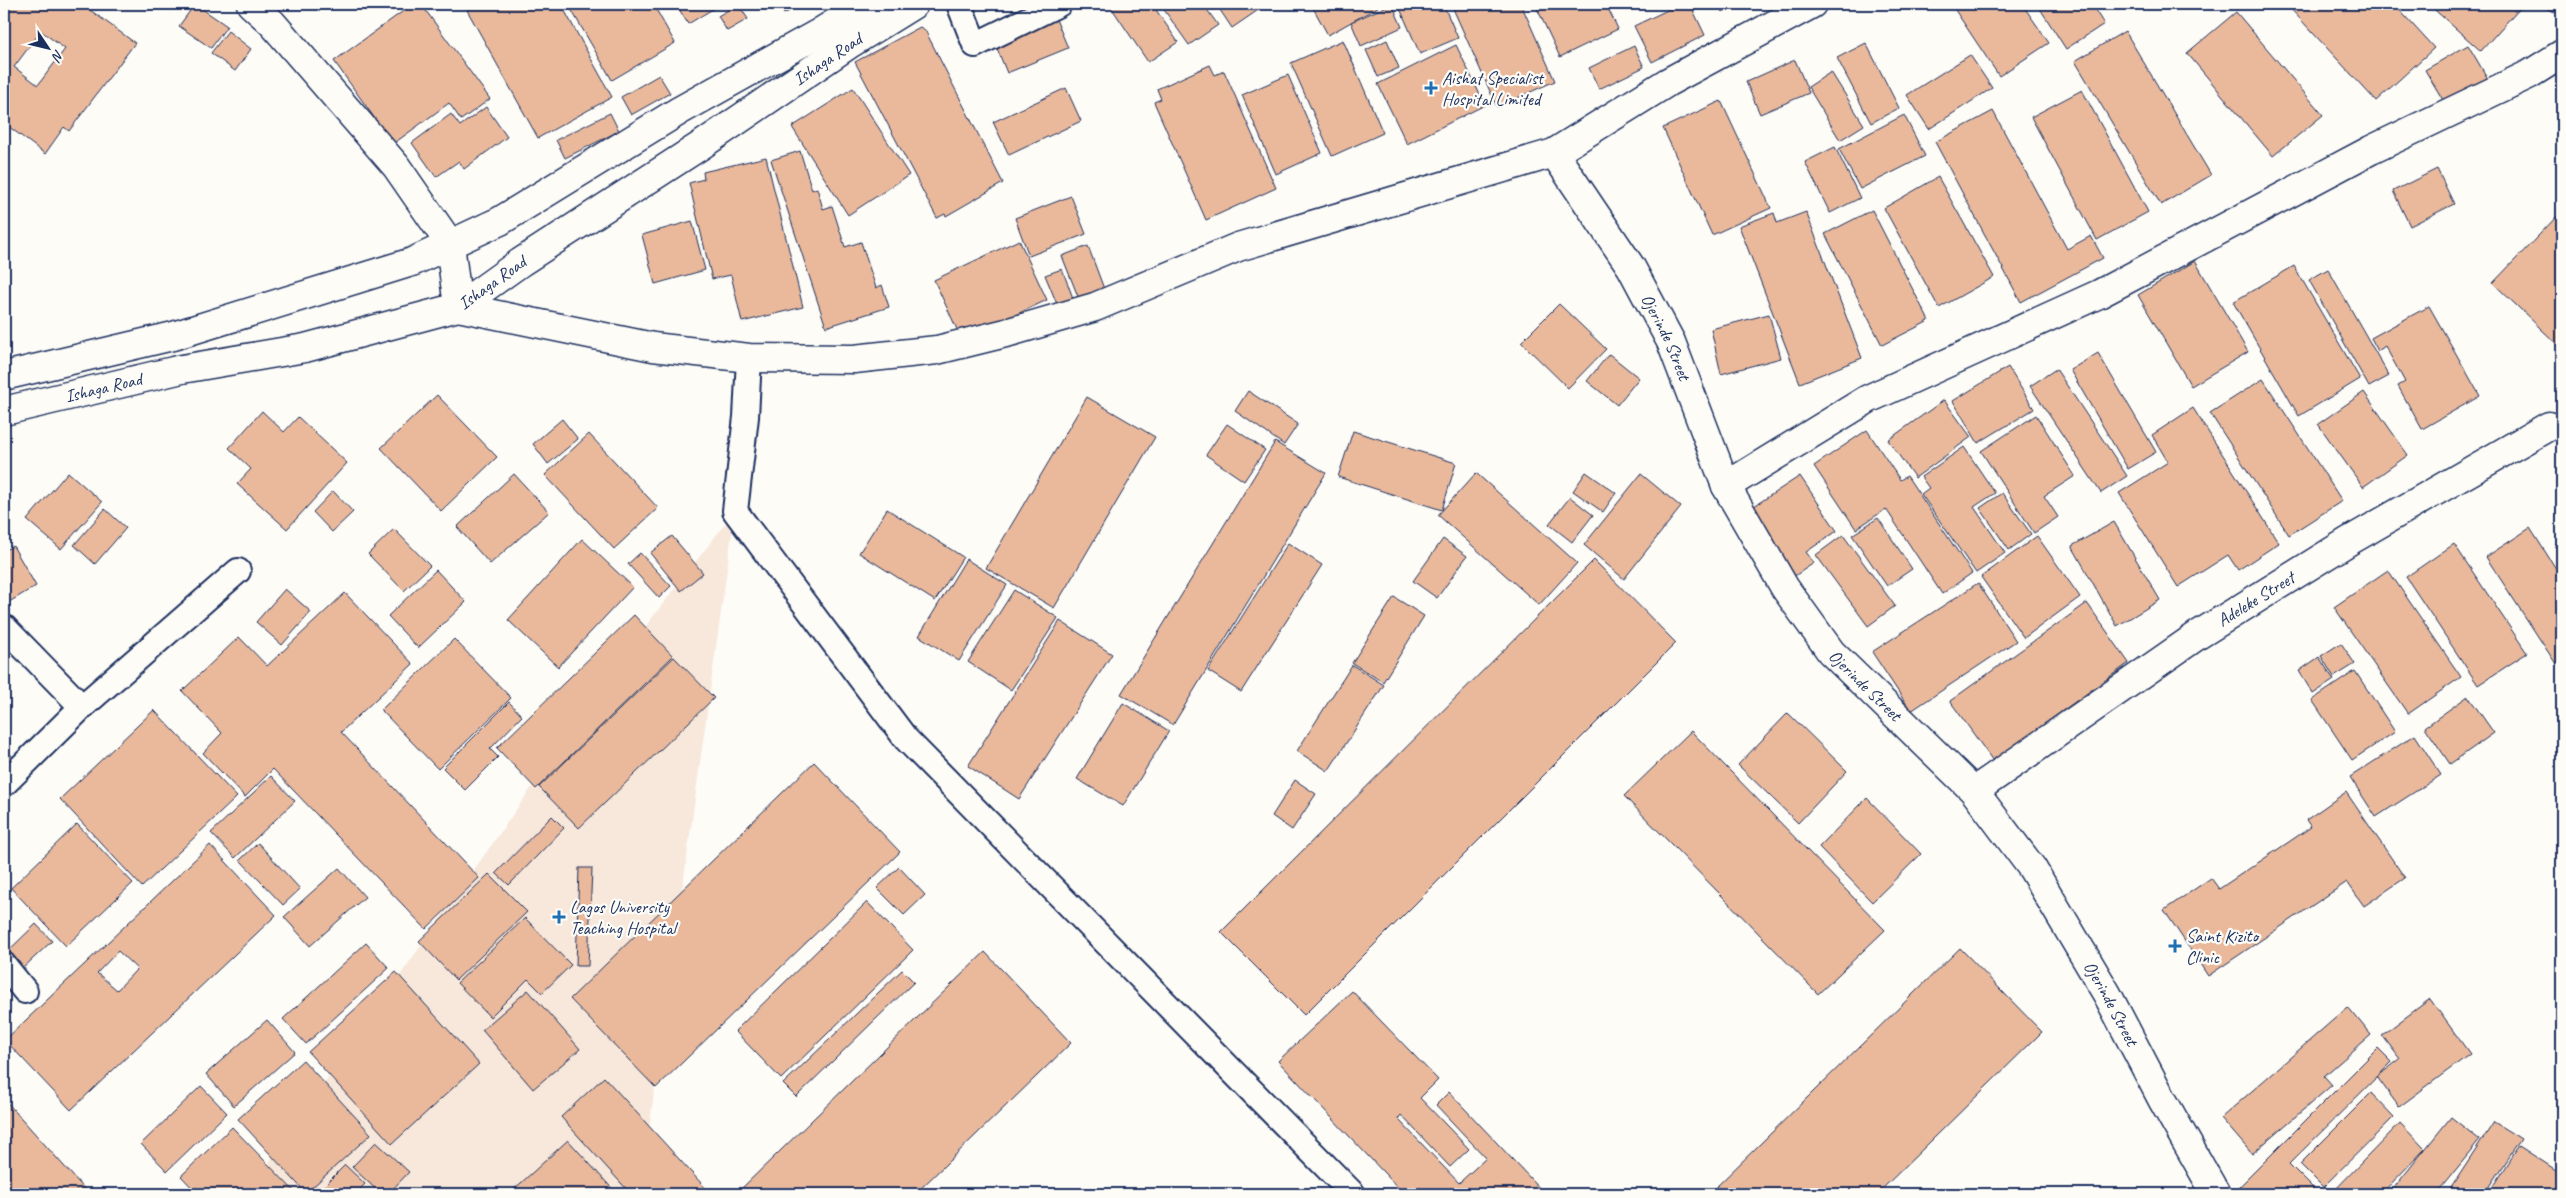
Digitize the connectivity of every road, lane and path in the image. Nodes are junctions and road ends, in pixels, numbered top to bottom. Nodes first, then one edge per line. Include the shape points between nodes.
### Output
1 (251, 4) edge
2 (866, 4) edge
3 (914, 4) edge
4 (959, 4) edge
5 (1059, 4) edge
6 (1812, 4) edge
7 (2562, 54) edge
8 (1554, 153) junction
9 (450, 244) junction
10 (458, 307) junction
11 (750, 358) junction
12 (4, 376) edge
13 (4, 412) edge
14 (2550, 426) dead end
15 (1726, 486) junction
16 (238, 572) dead end
17 (4, 627) edge
18 (82, 707) junction
19 (4, 784) edge
20 (1974, 791) junction
21 (4, 965) edge
22 (25, 991) dead end
23 (1353, 1194) edge
24 (2216, 1194) edge

1 - 9 street via 272,23 396,166
2 - 9 street, Ishaga Road via 679,111 500,221
3 - 10 street, Ishaga Road via 521,262
4 - 5 lane via 975,45
6 - 8 street via 1668,82
7 - 15 street via 2530,74 2371,150 2099,294 1868,399
8 - 11 street via 1238,247 1095,306 998,335 937,350 854,359
8 - 15 street, Ojerinde Street via 1630,267 1671,342
9 - 10 street
9 - 12 street, Ishaga Road via 412,262 173,336
10 - 11 street via 653,347
10 - 13 street, Ishaga Road via 305,348 182,369
11 - 23 lane via 734,511 906,739
14 - 20 street, Adeleke Street via 2349,541 2198,635
15 - 20 street, Ojerinde Street via 1785,588 1831,652
16 - 18 lane
17 - 18 lane
18 - 19 lane
20 - 24 street, Ojerinde Street via 2032,868 2107,994
21 - 22 lane

